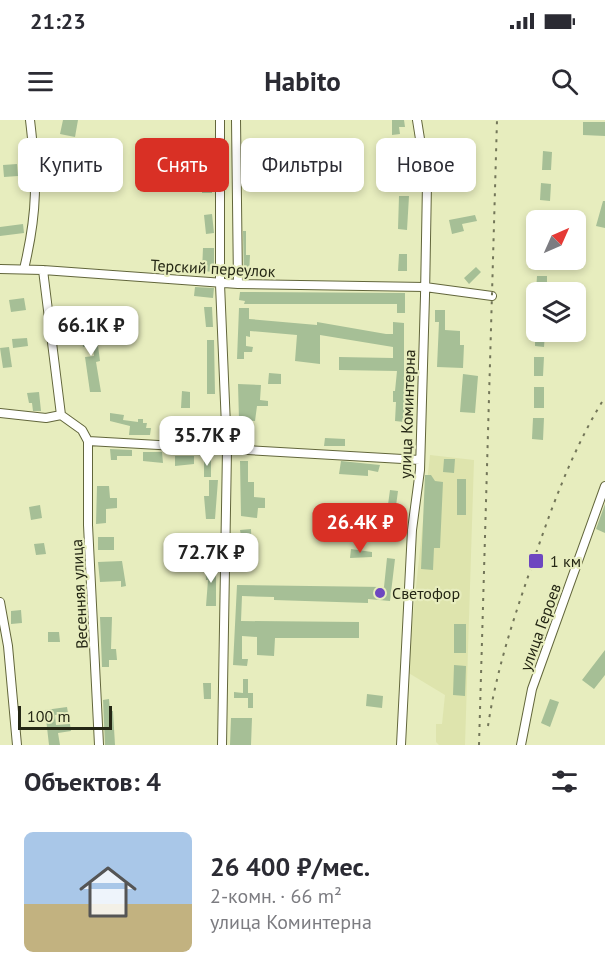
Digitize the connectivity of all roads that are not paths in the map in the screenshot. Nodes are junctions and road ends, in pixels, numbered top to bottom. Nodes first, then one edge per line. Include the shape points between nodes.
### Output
1 (30, 120) edge
2 (220, 120) edge
3 (236, 120) edge
4 (417, 120) edge
5 (0, 269) edge
6 (24, 269) junction
7 (43, 270) junction
8 (220, 284) junction
9 (238, 284) junction
10 (425, 287) junction
11 (492, 296) dead end
12 (0, 413) edge
13 (61, 414) junction
14 (88, 441) junction
15 (227, 450) junction
16 (420, 460) junction
17 (605, 486) edge
18 (0, 602) edge
19 (17, 745) edge
20 (99, 745) edge
21 (222, 745) edge
22 (401, 745) edge
23 (521, 745) edge

1 - 6 street via 37,178 35,224
2 - 8 street
3 - 9 street
4 - 10 street, улица Коминтерна via 427,183
5 - 6 street, Терский переулок
6 - 7 street, Терский переулок
7 - 8 street, Терский переулок
7 - 13 street
8 - 9 street, Терский переулок
8 - 15 street
9 - 10 street, Терский переулок
10 - 11 street, Терский переулок
10 - 16 street, улица Коминтерна
12 - 13 street via 46,418
13 - 14 street via 82,430
14 - 15 street
14 - 20 street, Весенняя улица via 88,525
15 - 16 street
15 - 21 street
16 - 22 street, улица Коминтерна via 412,530
17 - 23 street, улица Героев via 532,689
18 - 19 street

